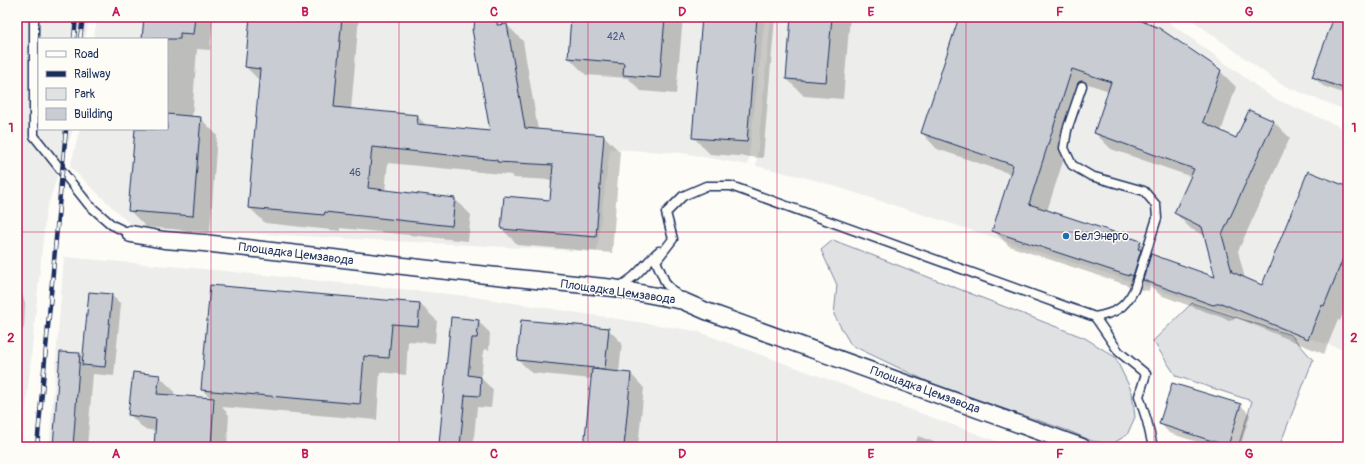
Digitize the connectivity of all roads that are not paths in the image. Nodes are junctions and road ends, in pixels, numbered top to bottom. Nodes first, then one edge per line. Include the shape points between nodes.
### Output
1 (34, 17) edge
2 (1082, 86) dead end
3 (131, 234) joint
4 (673, 239) junction
5 (614, 288) junction
6 (683, 301) junction
7 (1095, 317) junction
8 (1082, 447) edge
9 (1153, 447) edge

1 - 3 lane via 34,136 89,205 112,225
2 - 7 lane via 1067,130 1064,148 1072,165 1091,176 1144,191 1156,205 1157,218 1134,290 1128,300 1113,313
3 - 5 street, Площадка Цемзавода via 164,240
4 - 5 lane via 649,260 637,275
4 - 6 lane via 656,261 666,284
4 - 7 lane via 666,214 683,196 706,186 731,186
5 - 6 street, Площадка Цемзавода
6 - 8 street, Площадка Цемзавода
7 - 9 lane via 1119,352 1146,374 1140,396

